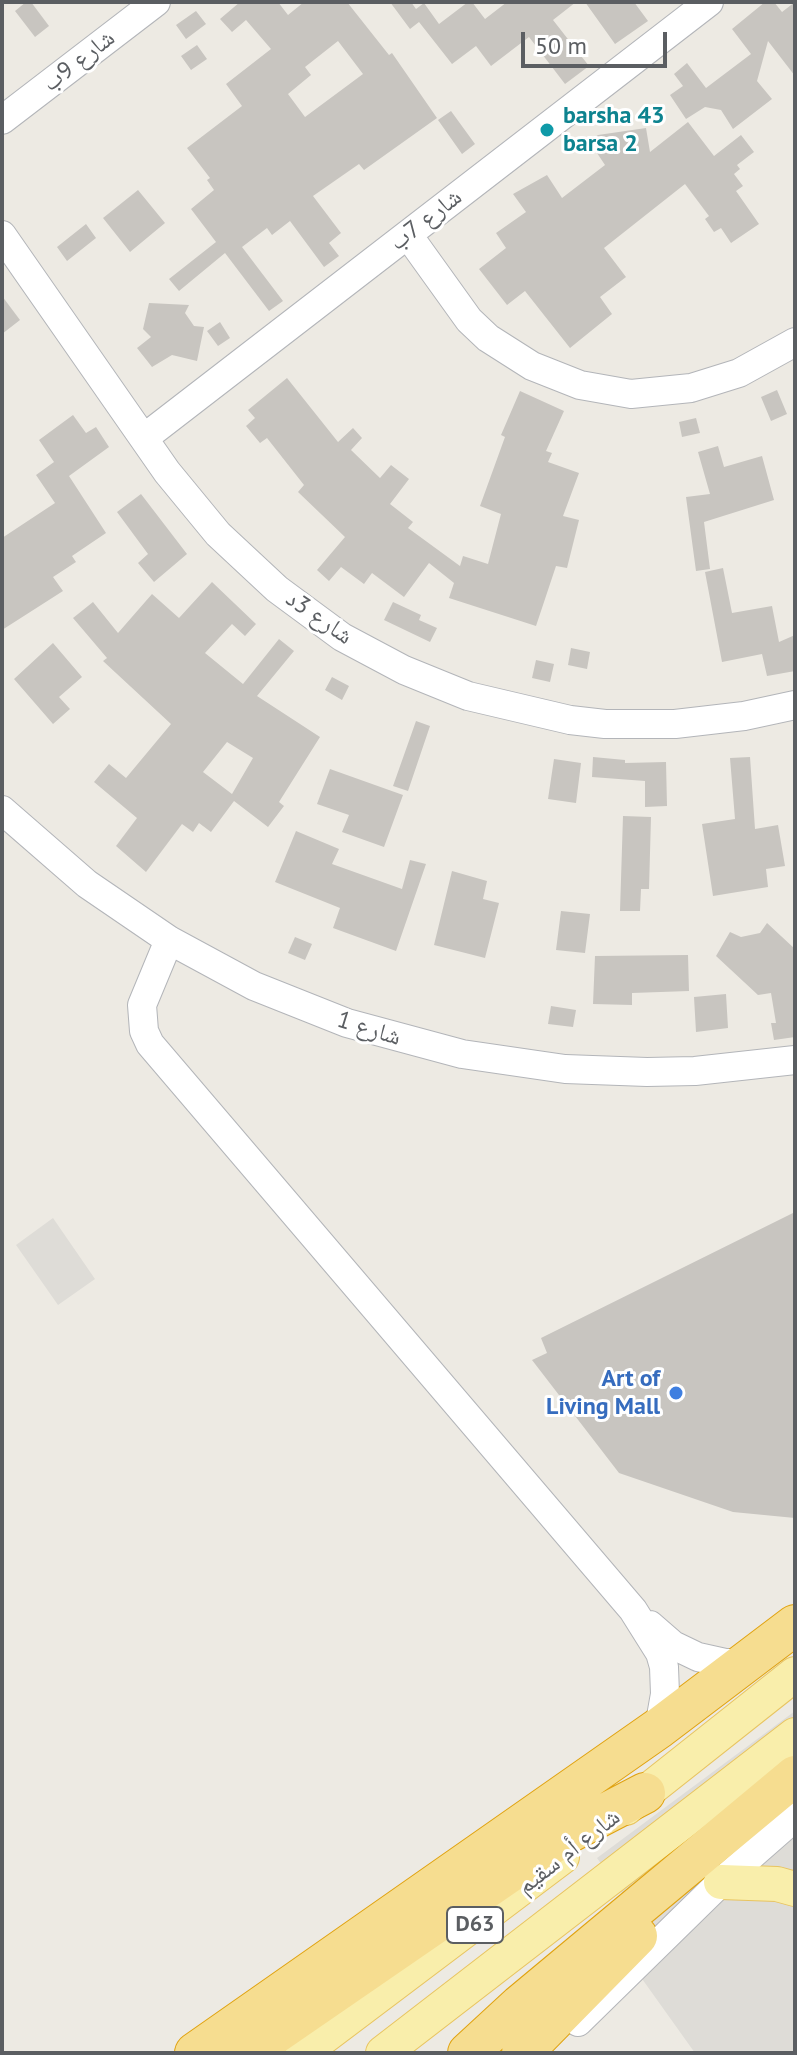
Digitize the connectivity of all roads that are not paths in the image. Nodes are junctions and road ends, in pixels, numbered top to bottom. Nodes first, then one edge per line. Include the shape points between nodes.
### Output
1 (156, 2) edge
2 (709, 2) edge
3 (2, 120) edge
4 (2, 235) edge
5 (408, 235) junction
6 (795, 342) edge
7 (144, 438) junction
8 (795, 705) edge
9 (2, 810) edge
10 (169, 940) junction
11 (795, 1060) edge
12 (633, 1610) junction
13 (795, 1625) edge
14 (746, 1663) junction
15 (795, 1674) edge
16 (659, 1728) junction
17 (795, 1735) edge
18 (795, 1776) edge
19 (645, 1793) junction
20 (795, 1795) edge
21 (795, 1817) edge
22 (721, 1882) junction
23 (795, 1889) edge
24 (195, 2053) edge
25 (247, 2053) edge
26 (302, 2053) edge
27 (383, 2053) edge
28 (468, 2053) edge
29 (522, 2053) edge
30 (546, 2053) edge

1 - 3 street, شارع 9ب
2 - 5 street, شارع 7ب
4 - 7 street, شارع 3د
5 - 6 street via 488,338 532,366 580,385 631,394 691,388 739,373
5 - 7 street, شارع 7ب
7 - 8 street, شارع 3د via 218,534 277,589 342,637 436,684 502,706 605,724 709,721
9 - 10 street, شارع 1 via 87,884
10 - 11 street, شارع 1 via 300,1006 462,1054 565,1069 647,1072
10 - 12 street via 142,1005 150,1044
12 - 14 street via 685,1652 711,1661
12 - 16 street via 664,1667
13 - 14 highway
14 - 16 highway
15 - 19 main road, شارع أم سقيم / D63
16 - 24 highway
17 - 27 main road, شارع أم سقيم / D63
18 - 28 highway
19 - 25 highway via 536,1854
19 - 26 main road, شارع أم سقيم / D63
20 - 29 highway via 658,1914
21 - 22 street
22 - 23 main road
22 - 30 street

